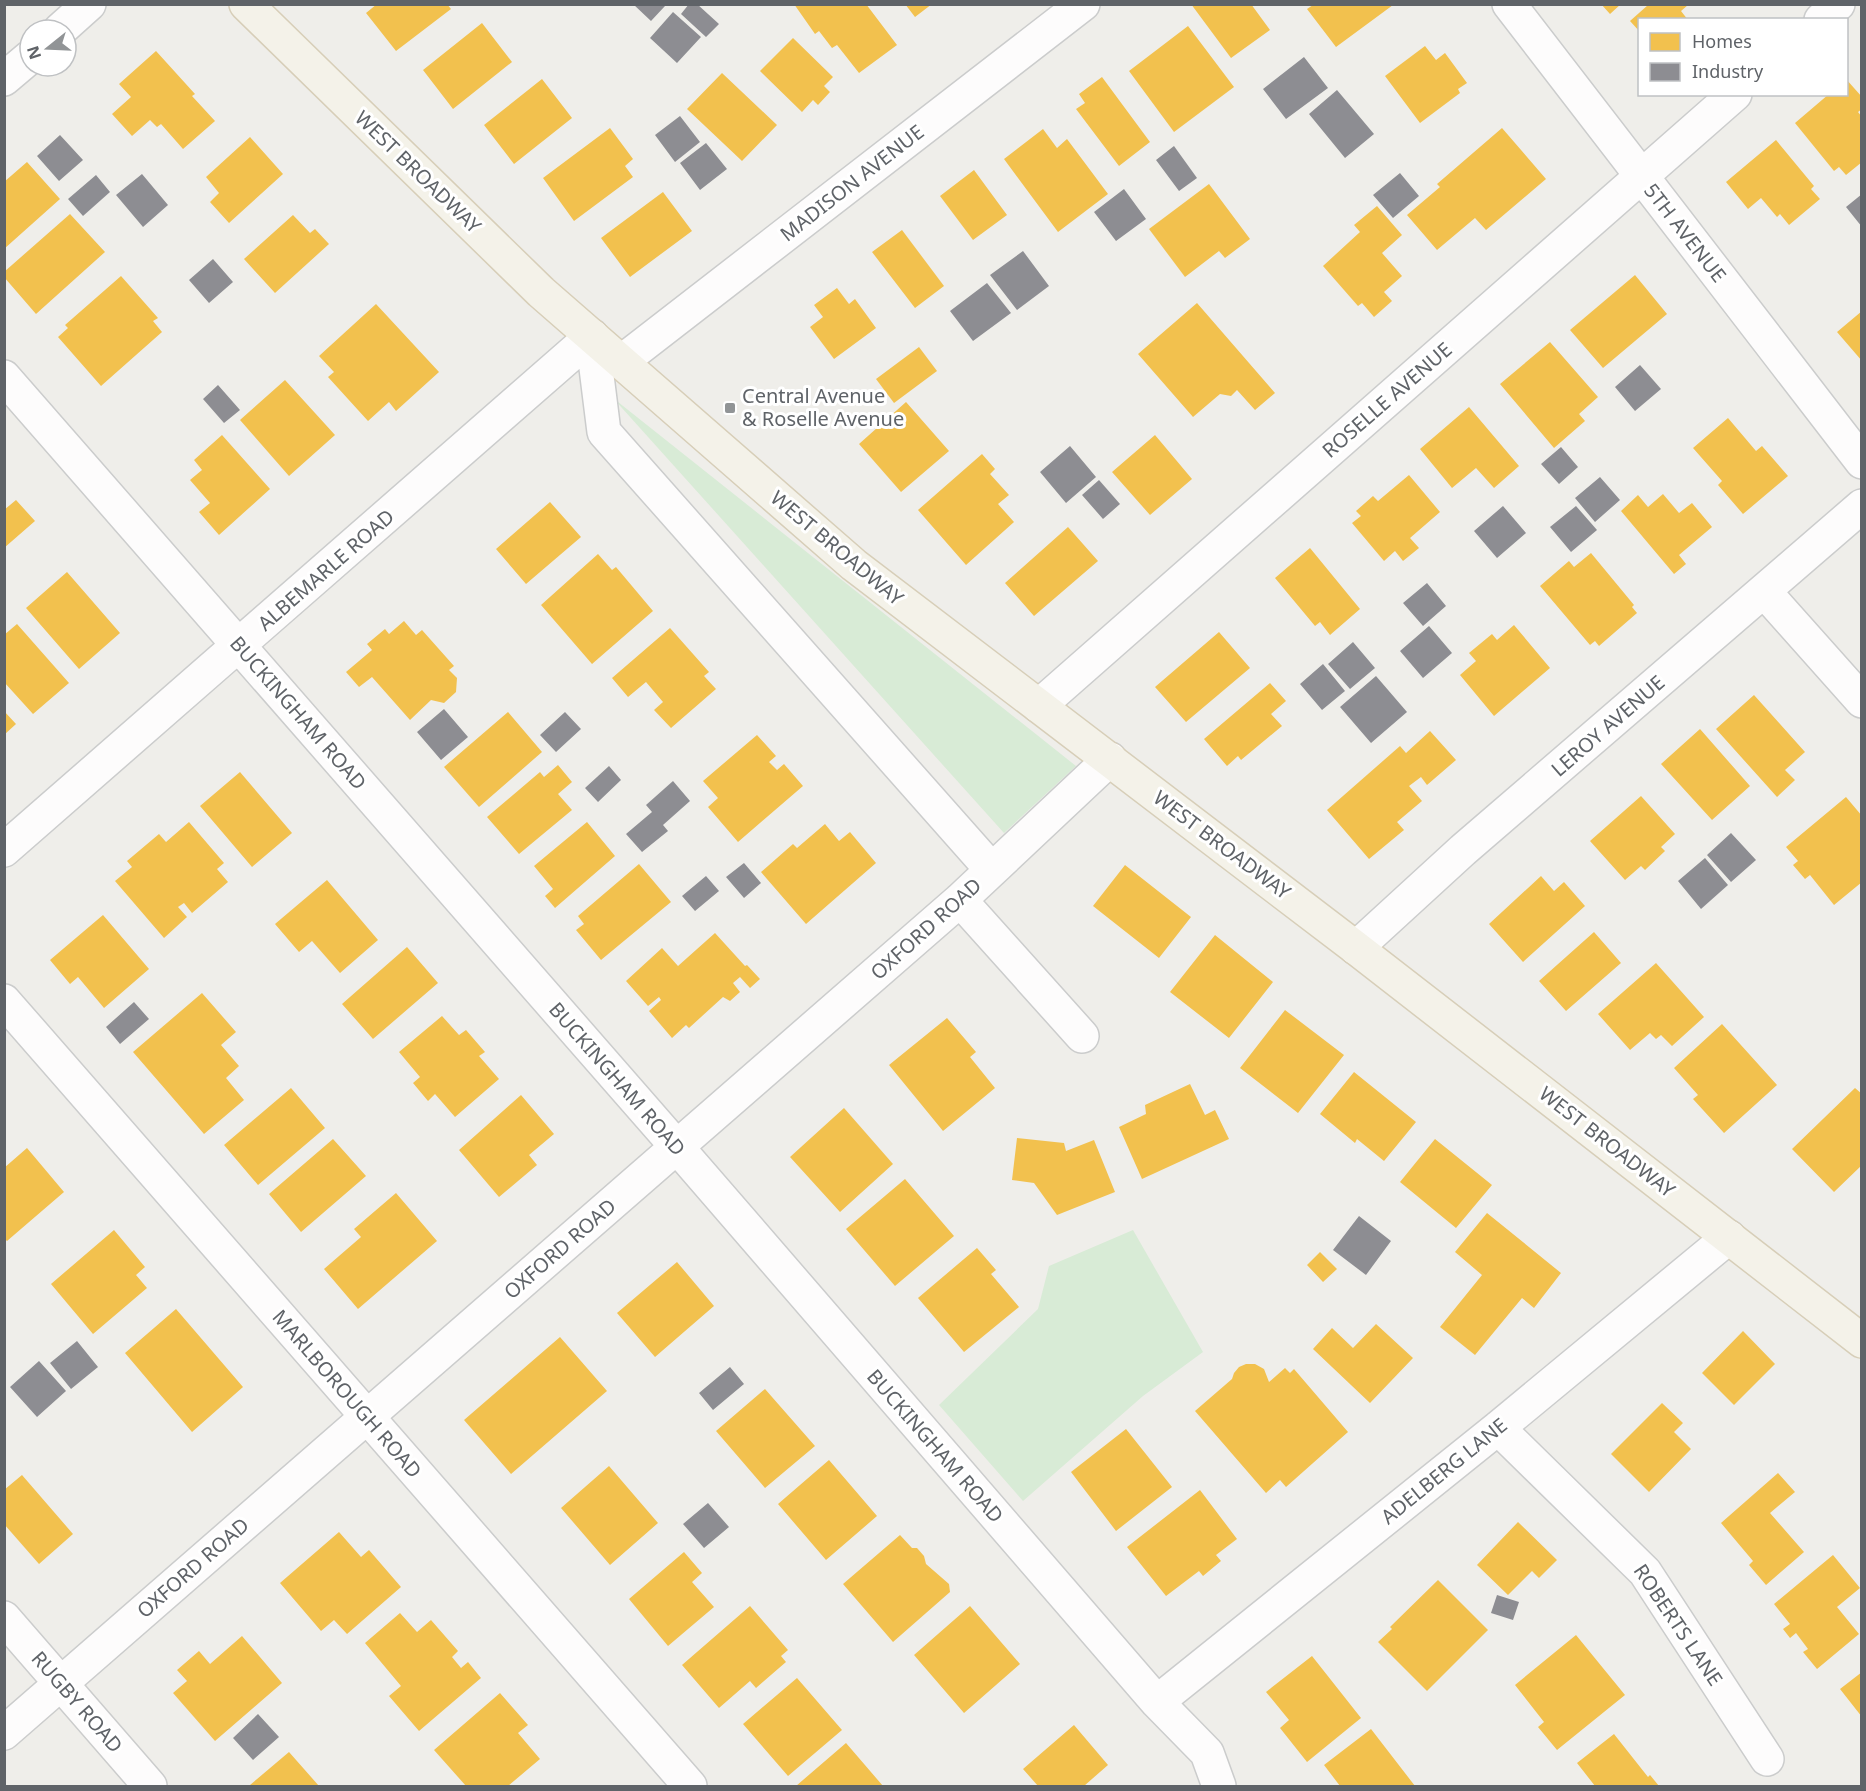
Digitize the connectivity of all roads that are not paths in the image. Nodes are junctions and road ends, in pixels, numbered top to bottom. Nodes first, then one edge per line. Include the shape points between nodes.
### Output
1 (89, 4) edge
2 (1083, 4) edge
3 (1509, 4) edge
4 (1838, 4) edge
5 (260, 9) edge
6 (73, 18) edge
7 (1823, 18) edge
8 (18, 67) edge
9 (4, 79) edge
10 (1733, 96) edge
11 (1641, 176) junction
12 (592, 336) junction
13 (621, 362) junction
14 (4, 377) edge
15 (1862, 462) edge
16 (1862, 506) edge
17 (1764, 591) junction
18 (240, 645) junction
19 (1862, 701) edge
20 (1039, 706) junction
21 (1110, 759) junction
22 (4, 850) edge
23 (992, 870) junction
24 (960, 900) junction
25 (1356, 948) junction
26 (4, 1001) edge
27 (1082, 1036) dead end
28 (676, 1147) junction
29 (1729, 1237) junction
30 (1862, 1341) edge
31 (367, 1417) junction
32 (1498, 1428) junction
33 (4, 1618) edge
34 (62, 1683) junction
35 (1156, 1702) junction
36 (4, 1733) edge
37 (1767, 1759) dead end
38 (150, 1786) edge
39 (690, 1786) edge
40 (1219, 1786) edge

1 - 6 street
2 - 13 street, MADISON AVENUE
3 - 11 street, 5TH AVENUE
4 - 7 street
5 - 12 main road, WEST BROADWAY via 541,292
8 - 9 street
10 - 11 street, ROSELLE AVENUE
11 - 15 street, 5TH AVENUE
11 - 20 street, ROSELLE AVENUE
12 - 13 main road, WEST BROADWAY
12 - 18 street, ALBEMARLE ROAD
12 - 23 street via 604,432
13 - 20 main road, WEST BROADWAY via 854,564
14 - 18 street, BUCKINGHAM ROAD
16 - 17 street, LEROY AVENUE
17 - 19 street
17 - 25 street, LEROY AVENUE via 1463,850
18 - 22 street, ALBEMARLE ROAD
18 - 28 street, BUCKINGHAM ROAD
20 - 21 main road, WEST BROADWAY
21 - 23 street, OXFORD ROAD
21 - 25 main road, WEST BROADWAY
23 - 24 street, OXFORD ROAD
24 - 27 street
24 - 28 street, OXFORD ROAD
25 - 29 main road, WEST BROADWAY
26 - 31 street, MARLBOROUGH ROAD
28 - 31 street, OXFORD ROAD
28 - 35 street, BUCKINGHAM ROAD
29 - 30 main road, WEST BROADWAY
29 - 32 street, ADELBERG LANE
31 - 34 street, OXFORD ROAD
31 - 39 street, MARLBOROUGH ROAD
32 - 35 street, ADELBERG LANE
32 - 37 street, ROBERTS LANE via 1645,1572
33 - 34 street, RUGBY ROAD
34 - 36 street, OXFORD ROAD
34 - 38 street, RUGBY ROAD
35 - 40 street, BUCKINGHAM ROAD via 1207,1753

